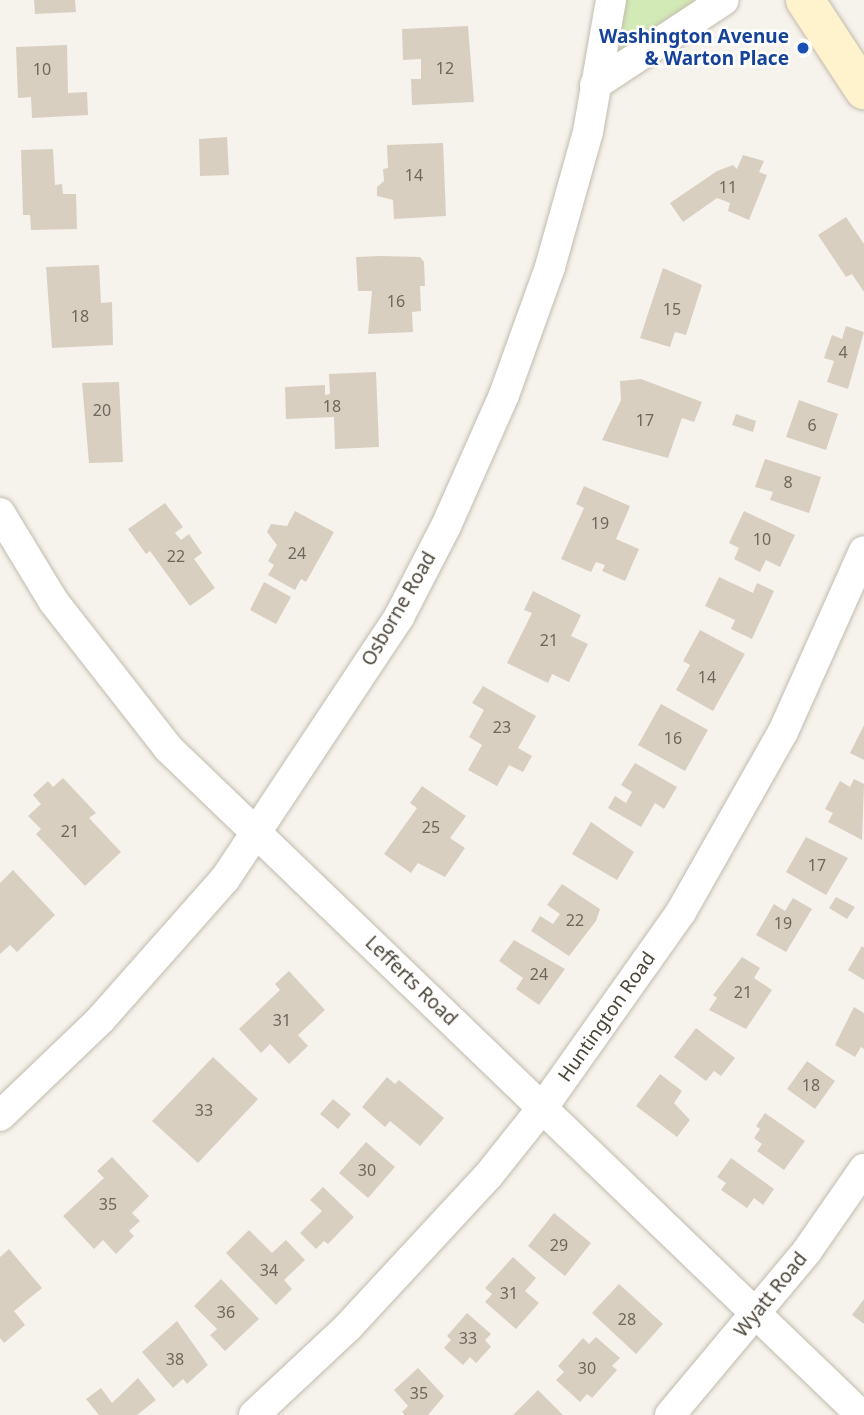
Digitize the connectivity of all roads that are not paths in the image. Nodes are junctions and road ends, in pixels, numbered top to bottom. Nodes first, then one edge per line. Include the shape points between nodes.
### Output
1 (611, 0) edge
2 (724, 0) edge
3 (805, 0) edge
4 (595, 85) junction
5 (864, 90) edge
6 (0, 513) edge
7 (864, 551) edge
8 (257, 833) junction
9 (542, 1108) junction
10 (0, 1116) edge
11 (864, 1169) edge
12 (757, 1314) junction
13 (254, 1415) edge
14 (670, 1415) edge
15 (861, 1415) edge

1 - 4 street, Osborne Road
2 - 4 street
3 - 5 main road
4 - 8 street, Osborne Road via 587,132 550,267 504,395 446,526 399,617
6 - 8 street, Lefferts Road via 54,602 104,672 168,748
7 - 9 street, Huntington Road via 783,732 681,912
8 - 9 street, Lefferts Road
8 - 10 street, Osborne Road via 148,969
9 - 12 street, Lefferts Road
9 - 13 street, Huntington Road via 402,1270
11 - 12 street, Wyatt Road
12 - 14 street, Wyatt Road
12 - 15 street, Lefferts Road

